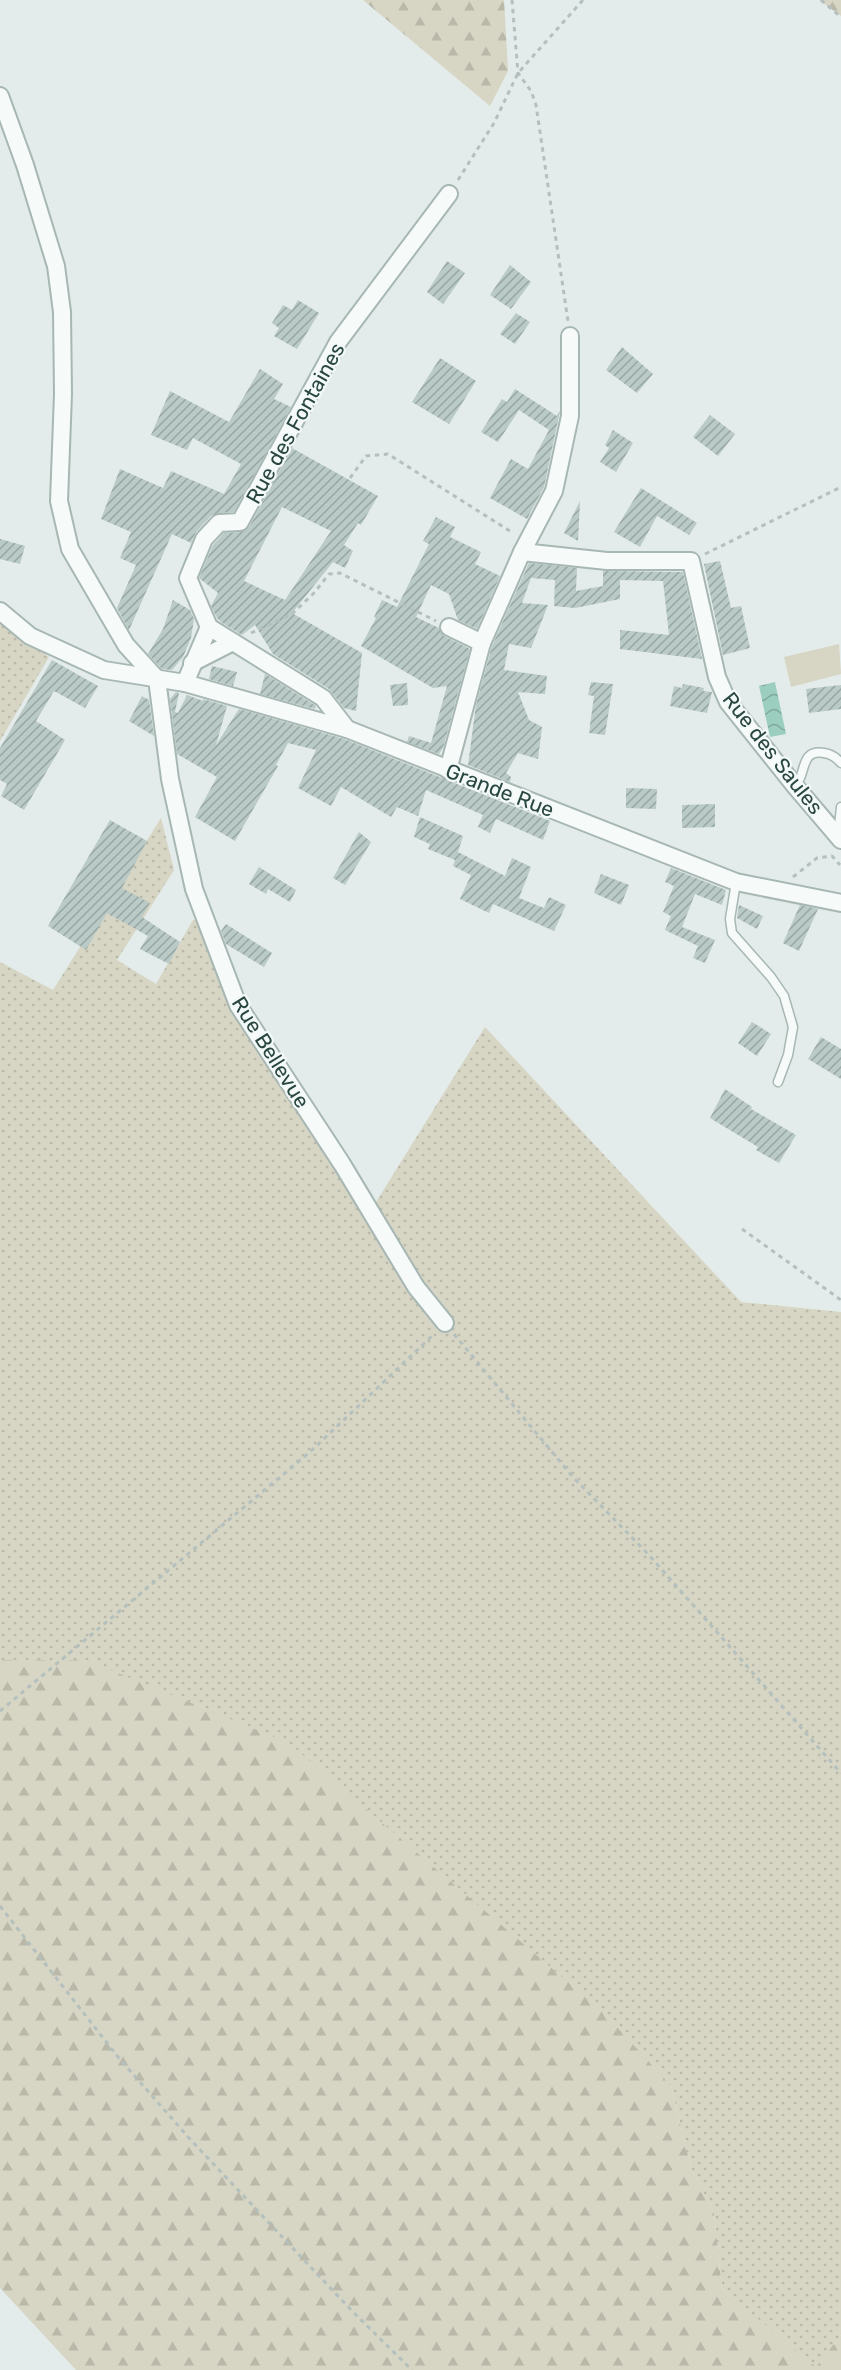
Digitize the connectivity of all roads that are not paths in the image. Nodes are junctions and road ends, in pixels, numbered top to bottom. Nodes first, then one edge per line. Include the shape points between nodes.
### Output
1 (0, 96) edge
2 (449, 194) road end
3 (570, 336) road end
4 (524, 547) junction
5 (0, 611) edge
6 (209, 627) junction
7 (449, 627) road end
8 (234, 642) junction
9 (482, 643) junction
10 (192, 663) junction
11 (157, 679) junction
12 (185, 683) junction
13 (347, 729) junction
14 (841, 763) edge
15 (448, 770) junction
16 (795, 786) junction
17 (841, 807) edge
18 (839, 838) edge
19 (736, 882) junction
20 (841, 903) edge
21 (778, 1082) dead end
22 (445, 1323) road end

1 - 11 street via 56,266 63,336 59,501 70,549 126,645
2 - 6 street, Rue des Fontaines via 338,342 240,522 219,524 204,539 188,578
3 - 4 street via 568,427 554,491
4 - 9 street
4 - 16 street, Rue des Saules via 607,561 691,561 717,677 728,702
5 - 11 street, Grande Rue via 30,636 104,670
6 - 8 street
6 - 10 street
7 - 9 street
8 - 10 street
8 - 13 street via 323,698
9 - 15 street
10 - 12 street
11 - 12 street, Grande Rue
11 - 22 street, Rue Bellevue via 170,779 194,889 238,1005 342,1164 416,1287
12 - 13 street, Grande Rue
13 - 15 street, Grande Rue
14 - 16 lane via 832,755 810,756
15 - 19 street, Grande Rue
16 - 18 street, Rue des Saules
17 - 18 lane
19 - 20 street, Grande Rue
19 - 21 lane via 730,919 732,933 784,996 793,1028

